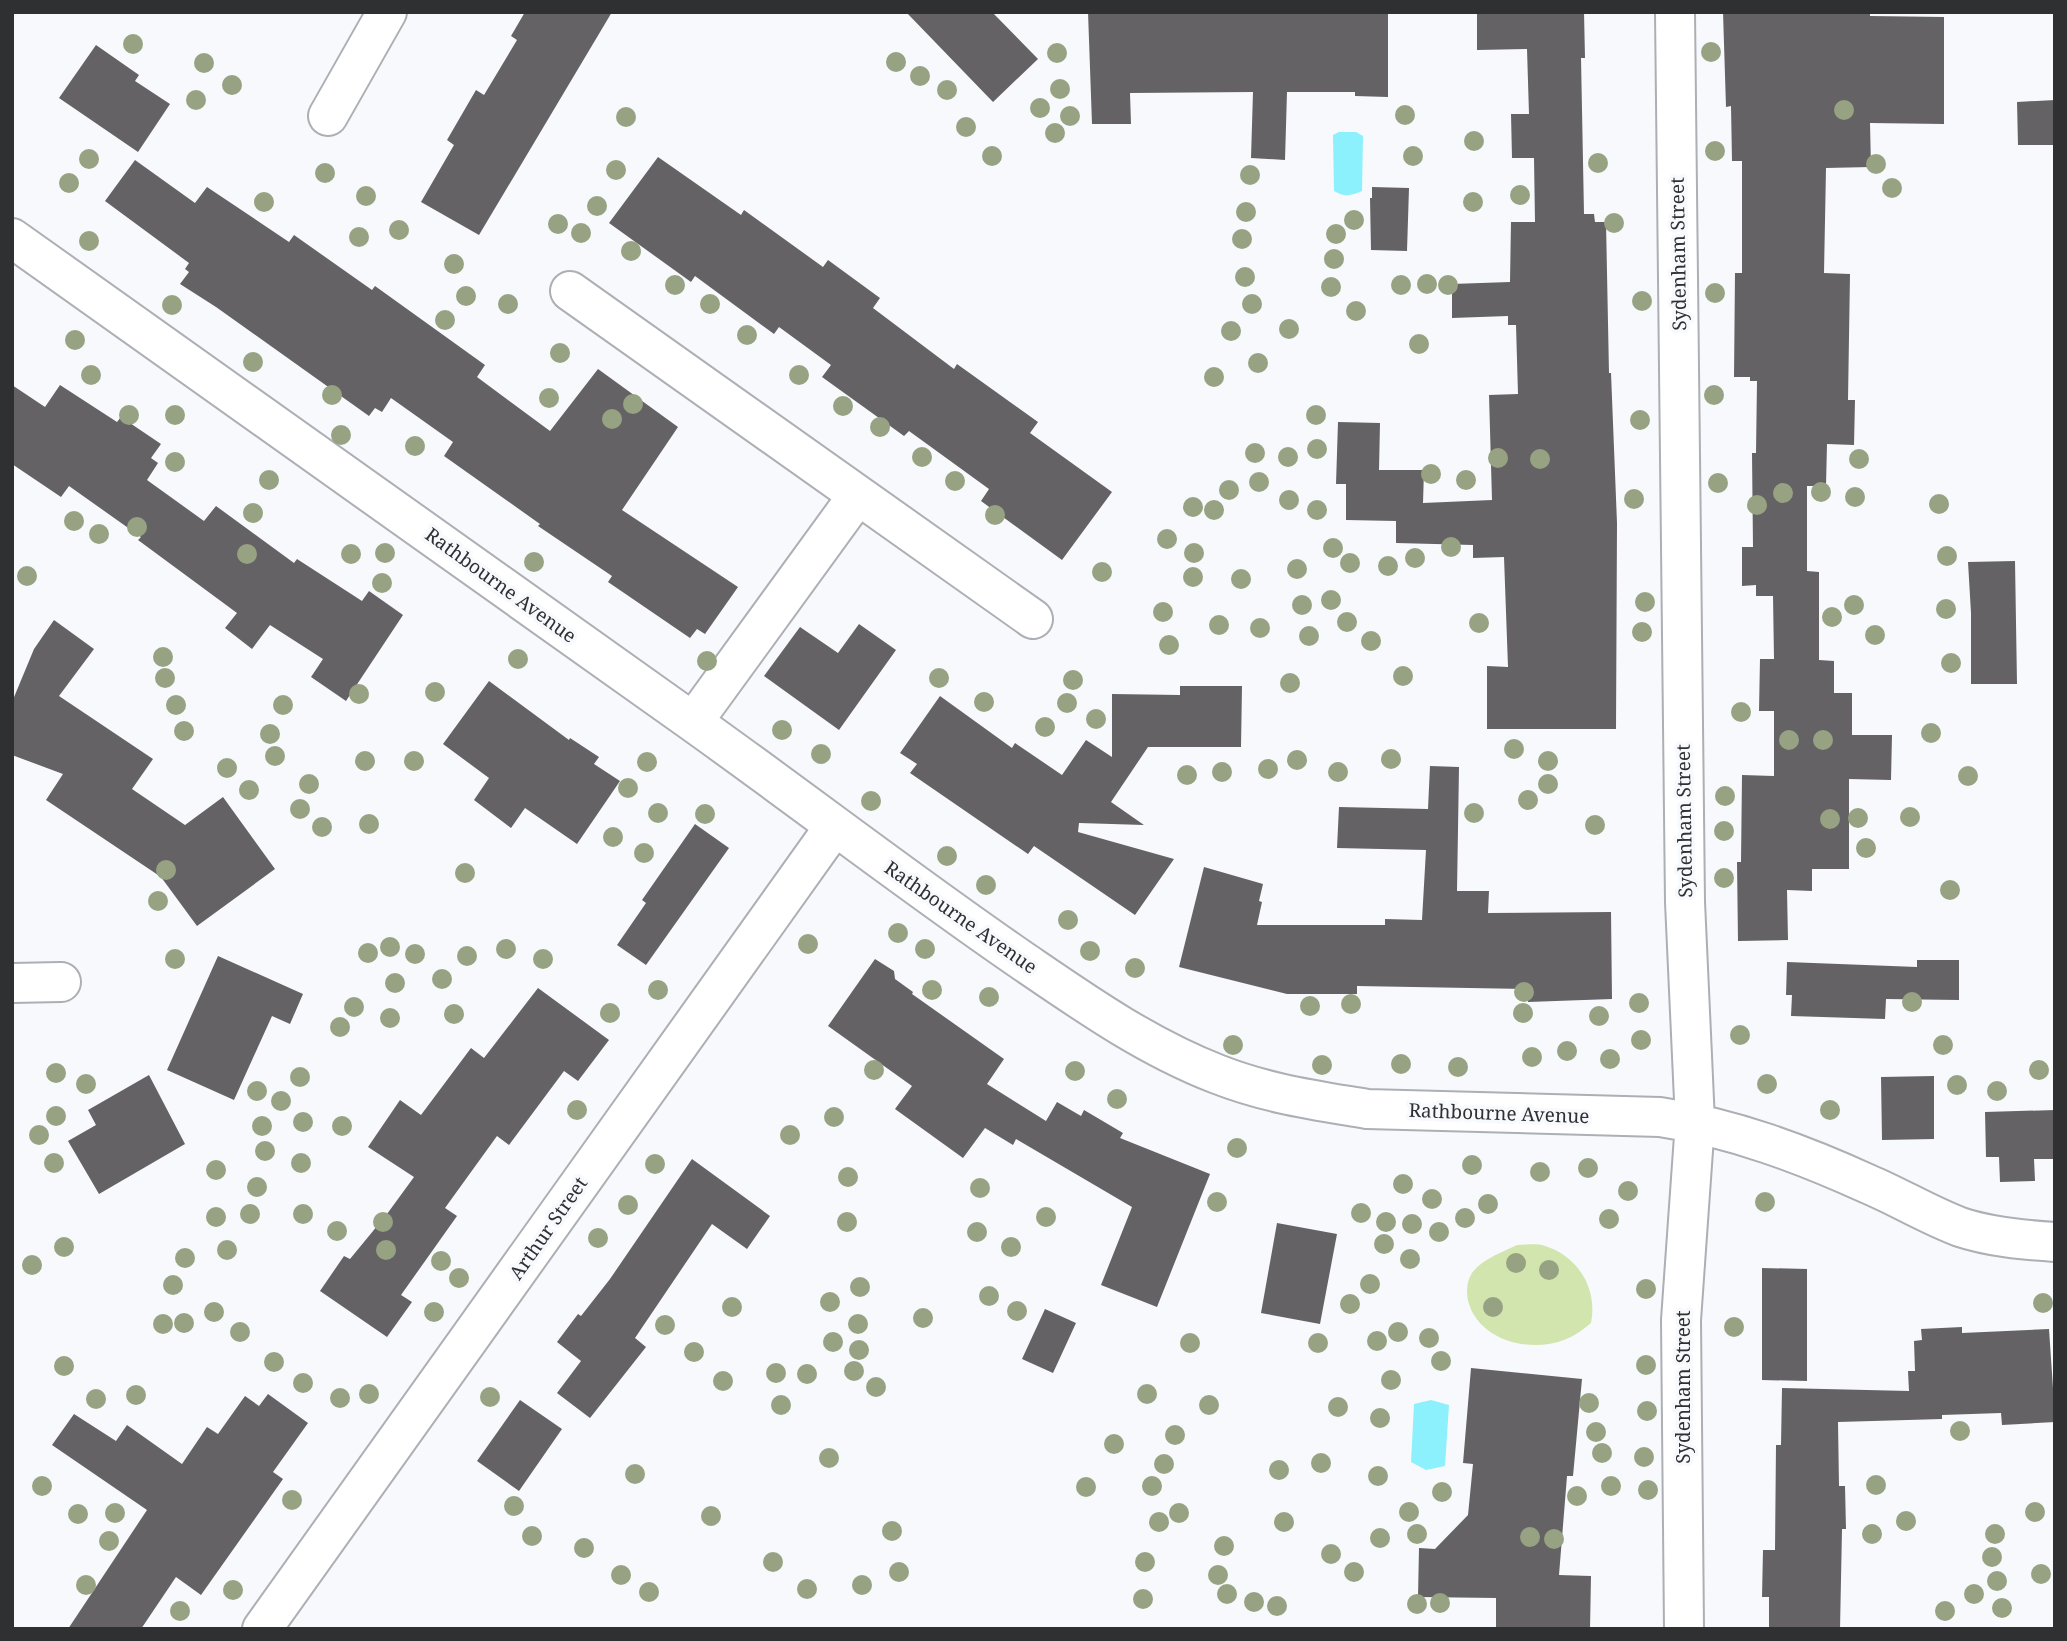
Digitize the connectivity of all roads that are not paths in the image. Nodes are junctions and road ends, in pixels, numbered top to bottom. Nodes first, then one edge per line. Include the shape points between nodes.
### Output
1 (387, 12) edge
2 (1675, 12) edge
3 (328, 116) dead end
4 (12, 238) edge
5 (570, 292) dead end
6 (858, 495) junction
7 (1033, 619) dead end
8 (693, 722) junction
9 (834, 827) junction
10 (61, 982) dead end
11 (12, 983) edge
12 (1695, 1122) junction
13 (2055, 1242) edge
14 (262, 1629) edge
15 (1684, 1629) edge

1 - 3 street
2 - 12 street, Sydenham Street via 1685,902
4 - 8 street, Rathbourne Avenue
5 - 6 street
6 - 7 street
6 - 8 street
8 - 9 street, Rathbourne Avenue
9 - 12 street, Rathbourne Avenue via 1110,1020 1215,1074 1281,1095 1367,1109 1660,1117
9 - 14 street, Arthur Street
10 - 11 street
12 - 13 street, Rathbourne Avenue via 1810,1159 1962,1227 2020,1240
12 - 15 street, Sydenham Street via 1681,1320

